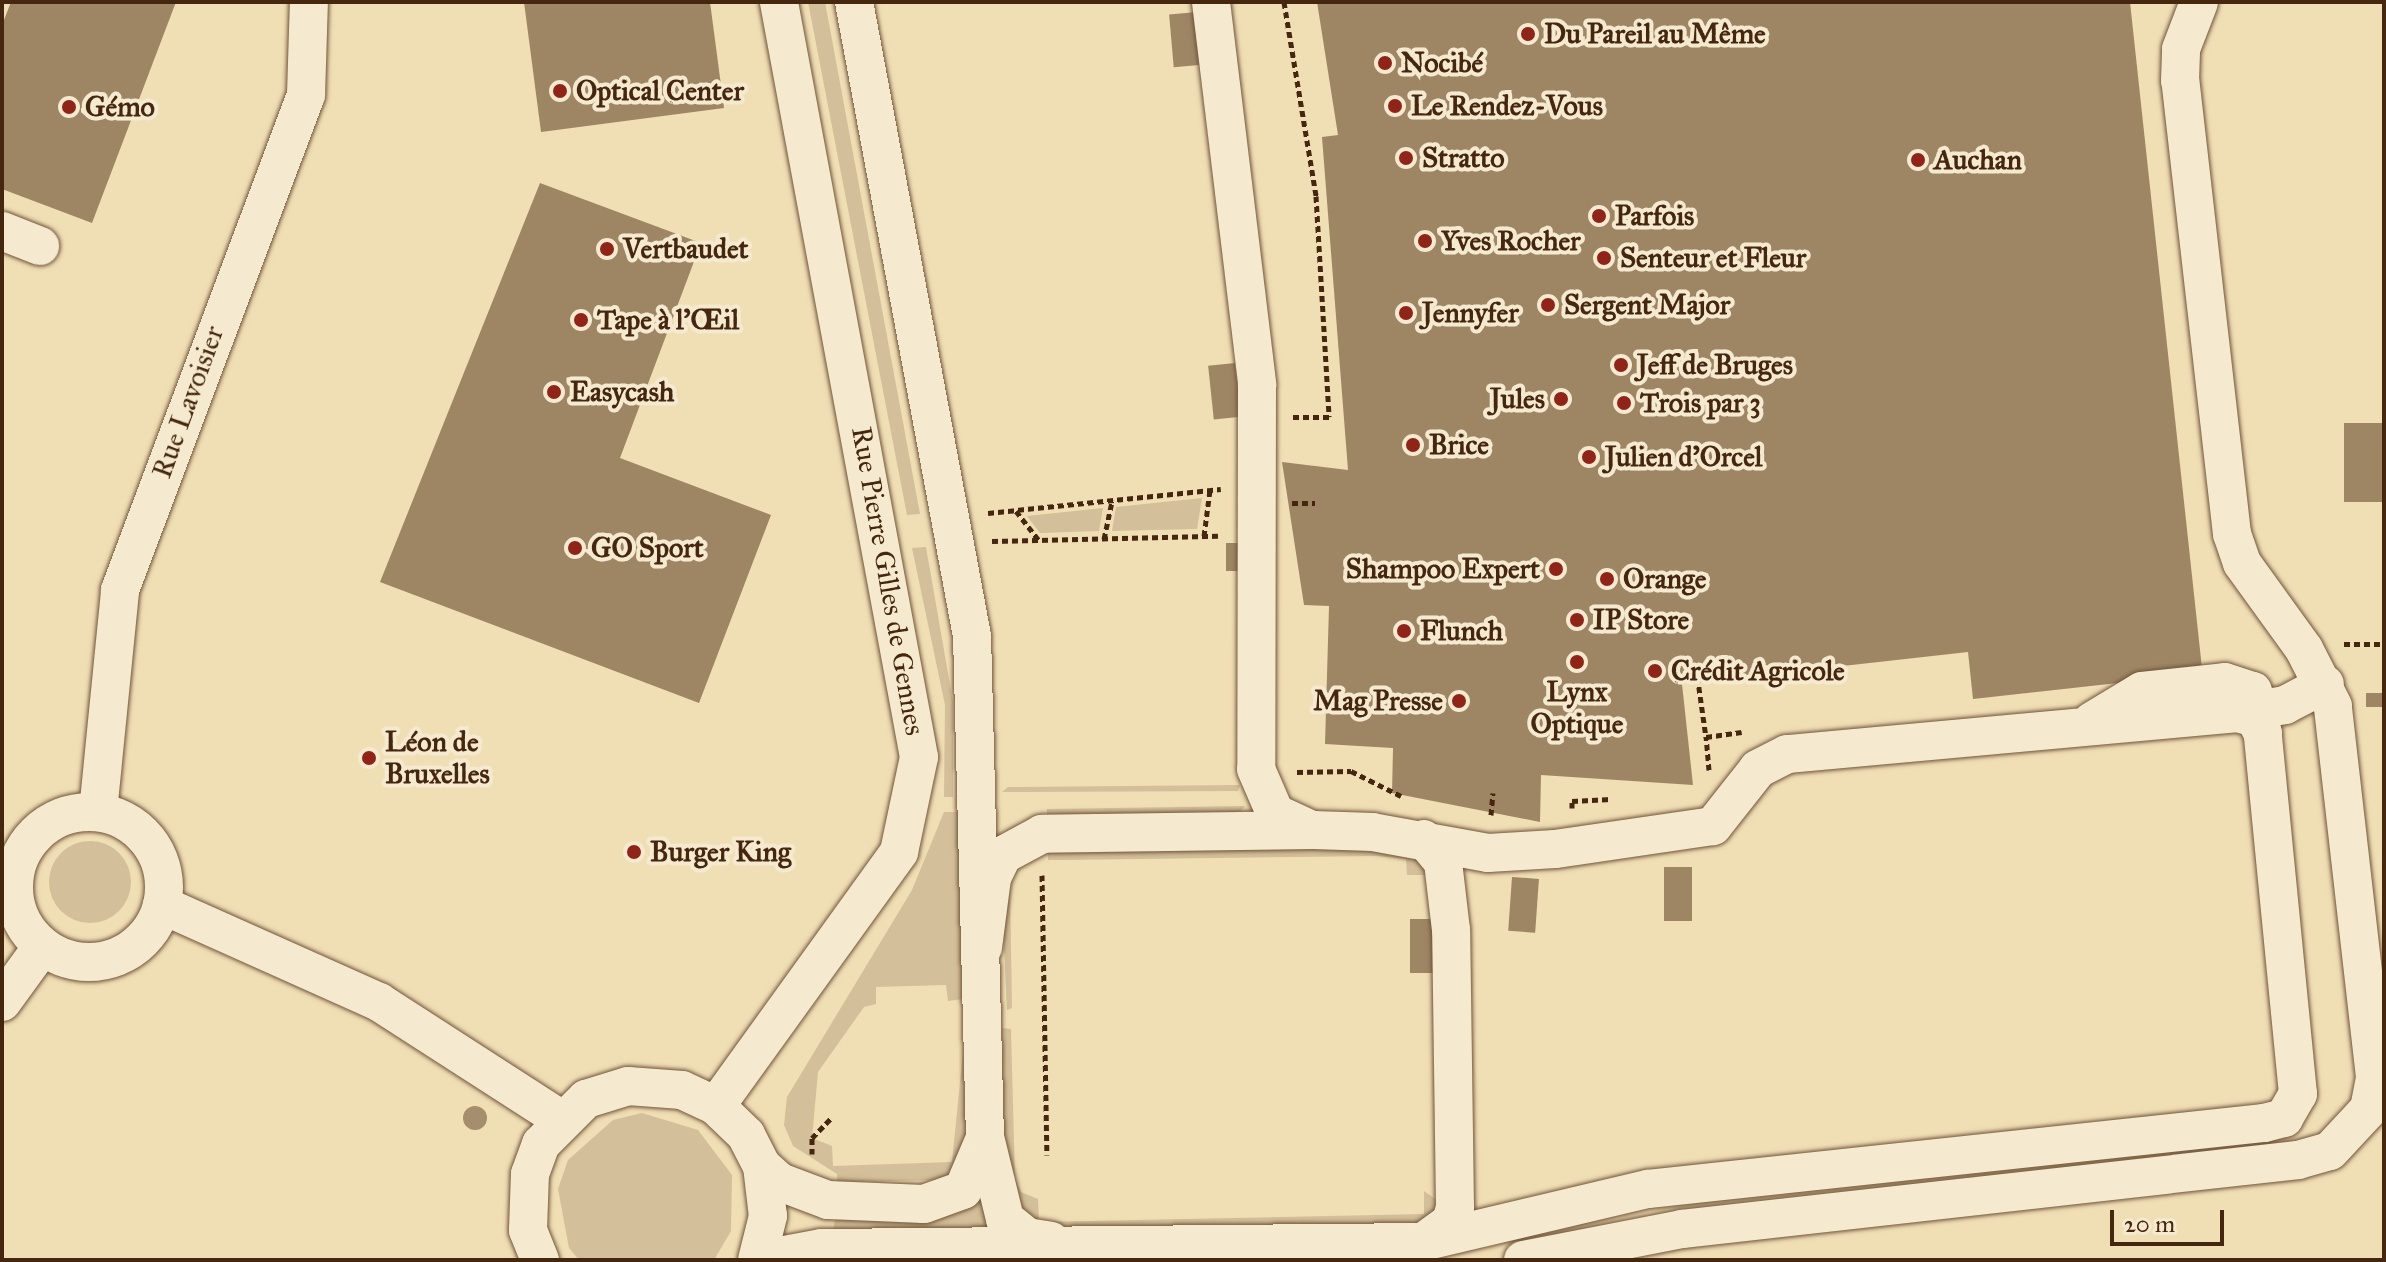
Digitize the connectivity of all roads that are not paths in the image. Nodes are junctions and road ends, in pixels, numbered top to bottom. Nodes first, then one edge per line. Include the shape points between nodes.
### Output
1 (309, 2) edge
2 (779, 2) edge
3 (854, 2) edge
4 (1211, 2) edge
5 (2199, 2) edge
6 (2, 231) edge
7 (40, 246) dead end
8 (2325, 684) junction
9 (2254, 719) junction
10 (98, 812) junction
11 (1313, 830) junction
12 (1424, 839) junction
13 (11, 854) edge
14 (162, 905) junction
15 (42, 947) junction
16 (983, 947) junction
17 (2, 1002) edge
18 (2379, 1065) edge
19 (716, 1106) junction
20 (562, 1120) junction
21 (985, 1138) junction
22 (762, 1166) junction
23 (1682, 1229) junction
24 (1423, 1242) junction
25 (893, 1248) junction
26 (1089, 1248) junction
27 (540, 1260) edge
28 (757, 1260) edge
29 (962, 1260) edge
30 (1523, 1260) edge
31 (1591, 1260) edge

1 - 10 street, Rue Lavoisier via 306,95 120,590
2 - 19 street, Rue Pierre Gilles de Gennes via 919,757 899,852
3 - 16 street via 977,681
4 - 11 street via 1250,297 1259,484 1260,791 1275,813
5 - 8 street via 2181,49 2180,81 2232,534 2242,563
6 - 7 street
8 - 9 street
8 - 18 street via 2338,742
9 - 12 street via 2081,723 1787,754 1758,769 1722,819 1701,830 1515,852
9 - 24 street via 2298,1094 2284,1118 1648,1189
10 - 13 street via 51,821
10 - 14 street via 128,822 151,844 163,873
11 - 12 street
11 - 16 street via 1042,834 1003,855 992,878
12 - 24 street via 1443,862 1451,930 1455,1207 1445,1229
13 - 15 street via 15,905
14 - 15 street via 150,932 128,952 99,962 69,960
14 - 20 street via 379,1002
15 - 17 street
16 - 21 street
18 - 23 street via 2369,1109 2354,1132 2330,1151 2298,1160
19 - 20 street via 682,1090 628,1086 586,1099
19 - 22 street via 746,1135
20 - 27 street via 530,1174 528,1230
21 - 22 street via 976,1174 963,1190 924,1204 828,1200 780,1182
21 - 26 street via 1005,1219 1027,1237
22 - 28 street via 768,1216
23 - 30 street
23 - 31 street
24 - 26 street
25 - 26 street
25 - 28 street via 822,1248
25 - 29 street

